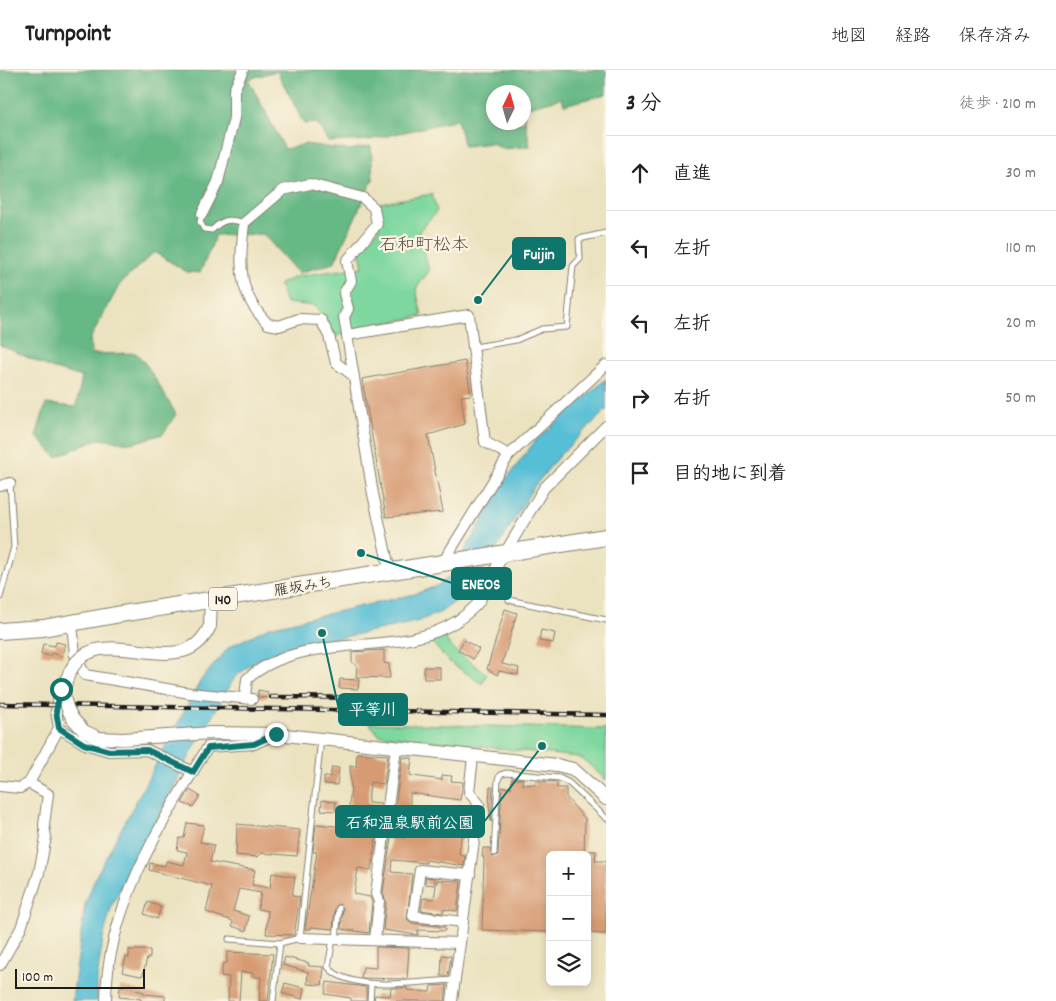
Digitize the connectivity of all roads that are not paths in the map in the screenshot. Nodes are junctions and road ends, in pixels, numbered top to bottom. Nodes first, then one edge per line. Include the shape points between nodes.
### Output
1 (243, 70) edge
2 (202, 214) joint
3 (244, 223) junction
4 (606, 233) edge
5 (347, 335) junction
6 (475, 348) junction
7 (606, 365) edge
8 (354, 376) junction
9 (606, 426) edge
10 (509, 455) junction
11 (5, 484) edge
12 (606, 537) edge
13 (498, 560) junction
14 (444, 563) junction
15 (390, 572) junction
16 (0, 597) edge
17 (211, 600) junction
18 (606, 620) edge
19 (72, 623) junction
20 (0, 631) edge
21 (75, 655) junction
22 (59, 728) junction
23 (276, 734) junction
24 (321, 738) junction
25 (396, 748) junction
26 (473, 757) junction
27 (190, 770) junction
28 (580, 775) junction
29 (29, 783) junction
30 (569, 783) junction
31 (0, 786) edge
32 (606, 799) edge
33 (606, 818) edge
34 (494, 852) dead end
35 (470, 875) junction
36 (339, 908) dead end
37 (463, 922) junction
38 (229, 938) dead end
39 (300, 938) junction
40 (335, 939) junction
41 (375, 940) junction
42 (280, 943) junction
43 (460, 943) junction
44 (0, 965) edge
45 (455, 980) junction
46 (371, 985) junction
47 (106, 1001) edge
48 (273, 1001) edge
49 (370, 1001) edge
50 (452, 1001) edge

1 - 2 street via 234,90 234,118 218,182
2 - 3 lane via 200,222 204,229 212,230 220,222 231,219
3 - 5 street via 283,190 310,184 363,198 374,208 377,224 348,260 351,281 344,293 348,310 344,316
3 - 8 street via 240,266 248,296 262,318 268,324 279,326 299,319 321,320 336,363
4 - 6 lane via 578,239 580,259 573,266 567,327 542,329 516,340
5 - 6 street via 469,315
5 - 8 street
6 - 10 street via 484,442
7 - 10 street
8 - 15 street via 373,494
9 - 13 street via 544,488
10 - 14 street
11 - 16 lane via 14,547
12 - 13 highway, 雁坂みち / 140
13 - 14 highway, 雁坂みち / 140
13 - 18 lane via 509,600
13 - 21 street via 485,582 481,599 458,621 416,637 318,649 277,660 247,679 244,698 190,693 85,675
14 - 15 highway, 雁坂みち / 140
15 - 17 highway, 雁坂みち / 140
17 - 19 highway, 雁坂みち / 140
17 - 23 street, bridge via 210,626 198,643 183,651 165,653 106,648 86,654 71,668 64,701 84,731 100,738
19 - 20 highway, 雁坂みち / 140
19 - 21 street
21 - 22 street via 67,668 56,706
22 - 27 street via 84,744 109,751 147,750
22 - 29 street
23 - 24 street
23 - 27 street via 254,744 208,748
24 - 25 street
24 - 39 lane
25 - 26 street
25 - 41 street via 376,894
26 - 28 street via 566,767
26 - 35 street via 469,792 479,804
27 - 47 street via 122,908 109,964
28 - 30 lane
28 - 32 street
29 - 31 street via 20,788
29 - 44 street via 48,794 44,825 46,837 28,910
30 - 33 lane
30 - 34 lane via 547,776 500,775
35 - 37 street
35 - 37 street via 420,870 413,916
36 - 40 lane
37 - 43 street
38 - 42 lane
39 - 40 street
39 - 42 lane
40 - 41 street
40 - 46 lane via 328,967 349,980
41 - 43 street
42 - 48 lane
43 - 45 street via 461,956
45 - 46 lane
45 - 50 street
46 - 49 lane

